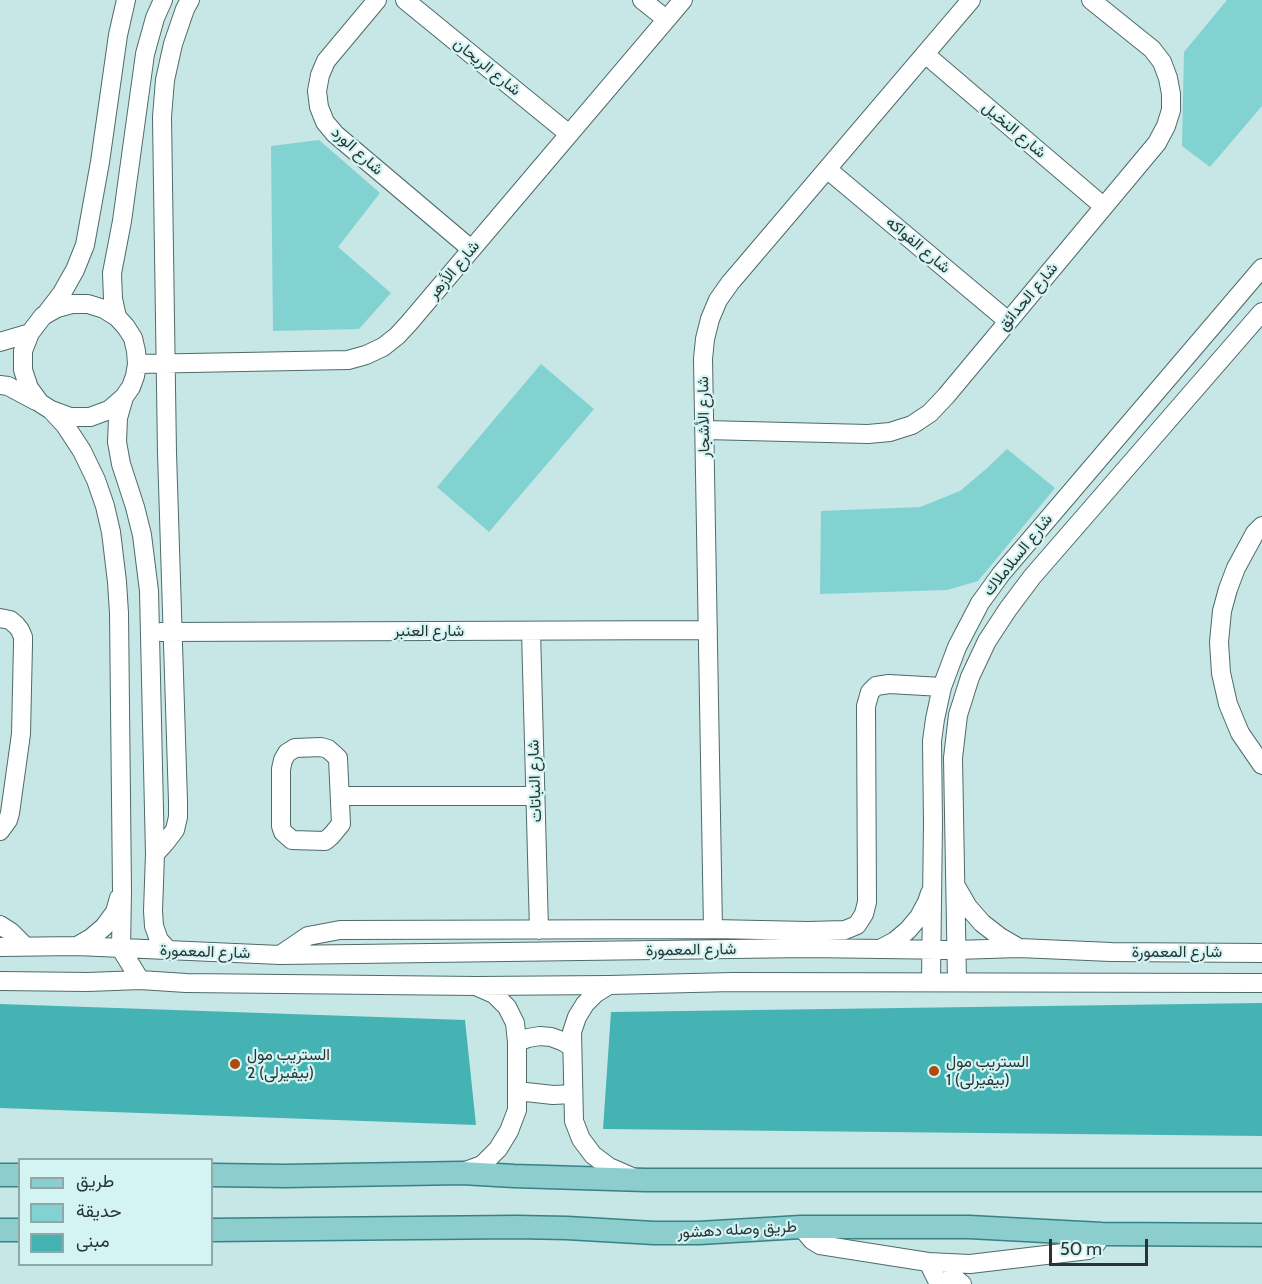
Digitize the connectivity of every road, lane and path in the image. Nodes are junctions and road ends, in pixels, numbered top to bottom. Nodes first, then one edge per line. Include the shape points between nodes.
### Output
1 (163, 0) edge
2 (190, 0) edge
3 (377, 0) edge
4 (405, 0) edge
5 (642, 0) edge
6 (682, 0) edge
7 (971, 0) edge
8 (1091, 0) edge
9 (125, 1) edge
10 (666, 19) junction
11 (925, 54) junction
12 (569, 134) junction
13 (827, 169) junction
14 (1103, 206) junction
15 (471, 249) junction
16 (1262, 268) edge
17 (1262, 312) edge
18 (44, 316) junction
19 (117, 317) junction
20 (1008, 321) junction
21 (30, 333) junction
22 (0, 342) edge
23 (165, 363) junction
24 (137, 364) junction
25 (0, 385) edge
26 (124, 397) junction
27 (46, 407) junction
28 (705, 430) junction
29 (1262, 526) edge
30 (0, 618) edge
31 (708, 630) junction
32 (531, 631) junction
33 (150, 632) junction
34 (172, 632) junction
35 (942, 687) junction
36 (1262, 765) edge
37 (8, 768) edge
38 (339, 796) junction
39 (536, 796) junction
40 (0, 831) edge
41 (155, 854) junction
42 (956, 879) junction
43 (933, 880) junction
44 (122, 891) junction
45 (0, 925) edge
46 (713, 929) junction
47 (539, 930) junction
48 (807, 940) junction
49 (25, 946) junction
50 (77, 946) junction
51 (0, 947) edge
52 (1019, 948) junction
53 (121, 949) junction
54 (880, 949) junction
55 (932, 949) junction
56 (734, 950) junction
57 (956, 950) junction
58 (169, 951) junction
59 (382, 953) junction
60 (1262, 953) edge
61 (279, 955) junction
62 (140, 980) junction
63 (0, 981) edge
64 (931, 981) junction
65 (733, 982) junction
66 (957, 982) junction
67 (1262, 983) edge
68 (382, 984) junction
69 (609, 985) junction
70 (477, 986) junction
71 (517, 1042) junction
72 (572, 1047) junction
73 (517, 1092) junction
74 (573, 1094) junction
75 (462, 1173) junction
76 (18, 1174) edge
77 (0, 1175) edge
78 (213, 1175) edge
79 (645, 1180) junction
80 (1262, 1180) edge
81 (801, 1227) junction
82 (0, 1230) edge
83 (18, 1230) edge
84 (213, 1230) edge
85 (1102, 1234) junction
86 (1262, 1235) edge
87 (928, 1262) junction
88 (970, 1264) junction
89 (940, 1284) edge
90 (962, 1284) edge

1 - 19 street via 145,54 112,273
2 - 23 street via 173,44 162,117
3 - 15 street, شارع الورد via 326,60 318,83 319,107 335,134
4 - 12 street, شارع الريحان
5 - 10 street
6 - 10 street, شارع الأزهر
7 - 11 street, شارع الأشجار
8 - 14 street, شارع الحدائق via 1152,49 1162,62 1171,94 1171,110 1157,142
9 - 18 street via 85,245 75,270
10 - 12 street, شارع الأزهر
11 - 13 street, شارع الأشجار
11 - 14 street, شارع النخيل
12 - 15 street, شارع الأزهر
13 - 20 street, شارع الفواكه
13 - 28 street, شارع الأشجار via 718,300 705,339
14 - 20 street, شارع الحدائق
15 - 23 street, شارع الأزهر via 397,336 366,355 348,360
16 - 35 street, شارع السلاملاك via 1001,574 976,610
17 - 42 street, شارع السلاملاك via 1032,577 987,641 958,715 953,758
18 - 19 street via 57,308 88,304
18 - 21 street
19 - 24 street via 133,338
20 - 28 street, شارع الحدائق via 946,396 912,425 868,434
21 - 22 street
21 - 27 street via 23,351 23,370 29,388
23 - 24 street, شارع الأزهر
23 - 34 street
24 - 26 street
25 - 27 street
26 - 27 street via 109,410 90,417 70,417
26 - 33 street via 117,442 142,535
27 - 44 street via 65,425 82,451 96,480 111,532 119,612
28 - 31 street, شارع الأشجار
29 - 36 street via 1228,589 1219,642 1228,704 1240,733
30 - 37 street via 10,620 23,637 21,734
31 - 32 street, شارع العنبر
31 - 46 street, شارع الأشجار
32 - 34 street, شارع العنبر
32 - 39 street, شارع النباتات
33 - 34 street, شارع العنبر
33 - 41 street
34 - 41 street via 178,817 175,830
35 - 43 street, شارع السلاملاك via 933,741
35 - 48 street via 889,684 876,686 870,693 866,706 864,914 856,925
37 - 40 street via 10,813
38 - 38 street via 338,758 333,753 321,747 295,748 287,753 281,769 281,826 287,837 325,841 332,836 340,824
38 - 39 street
39 - 47 street, شارع النباتات
41 - 58 street via 154,926
42 - 43 street
42 - 52 street via 968,907 982,923
42 - 57 street, شارع السلاملاك
43 - 54 street via 919,917 895,941
43 - 55 street, شارع السلاملاك
44 - 50 street via 115,912 104,927
44 - 53 street
45 - 49 street
46 - 47 street
46 - 48 street
47 - 61 street via 340,930 308,936
48 - 54 street, شارع المعمورة
48 - 56 street, شارع المعمورة
49 - 50 street, شارع المعمورة
49 - 51 street, شارع المعمورة
50 - 53 street, شارع المعمورة
52 - 57 street, شارع المعمورة
52 - 60 street, شارع المعمورة
53 - 58 street, شارع المعمورة
53 - 62 street
54 - 55 street, شارع المعمورة
55 - 57 street, شارع المعمورة
55 - 64 street, شارع السلاملاك
56 - 59 street, شارع المعمورة
56 - 65 street
57 - 66 street, شارع السلاملاك
58 - 61 street, شارع المعمورة
59 - 61 street, شارع المعمورة
59 - 68 street
62 - 63 street, شارع المعمورة
62 - 68 street, شارع المعمورة
64 - 65 street, شارع المعمورة
64 - 66 street, شارع المعمورة
65 - 69 street, شارع المعمورة
66 - 67 street, شارع المعمورة
68 - 70 street, شارع المعمورة
69 - 70 street, شارع المعمورة
69 - 72 street via 585,1004 577,1017
70 - 71 street via 494,994 507,1007 515,1023
71 - 72 street via 551,1037
71 - 73 street
72 - 74 street
73 - 74 street
73 - 75 street via 517,1110 498,1149 482,1165
74 - 79 street via 574,1121 592,1155 609,1167
75 - 78 main road
75 - 79 main road
76 - 77 main road
79 - 80 main road
81 - 84 main road, طريق وصله دهشور via 699,1233 516,1227
81 - 85 main road, طريق وصله دهشور via 969,1227
81 - 87 street via 820,1245
82 - 83 main road
85 - 86 main road, طريق وصله دهشور
85 - 88 street via 1088,1250
87 - 88 street
87 - 89 street
88 - 90 street
89 - 90 street via 950,1279

